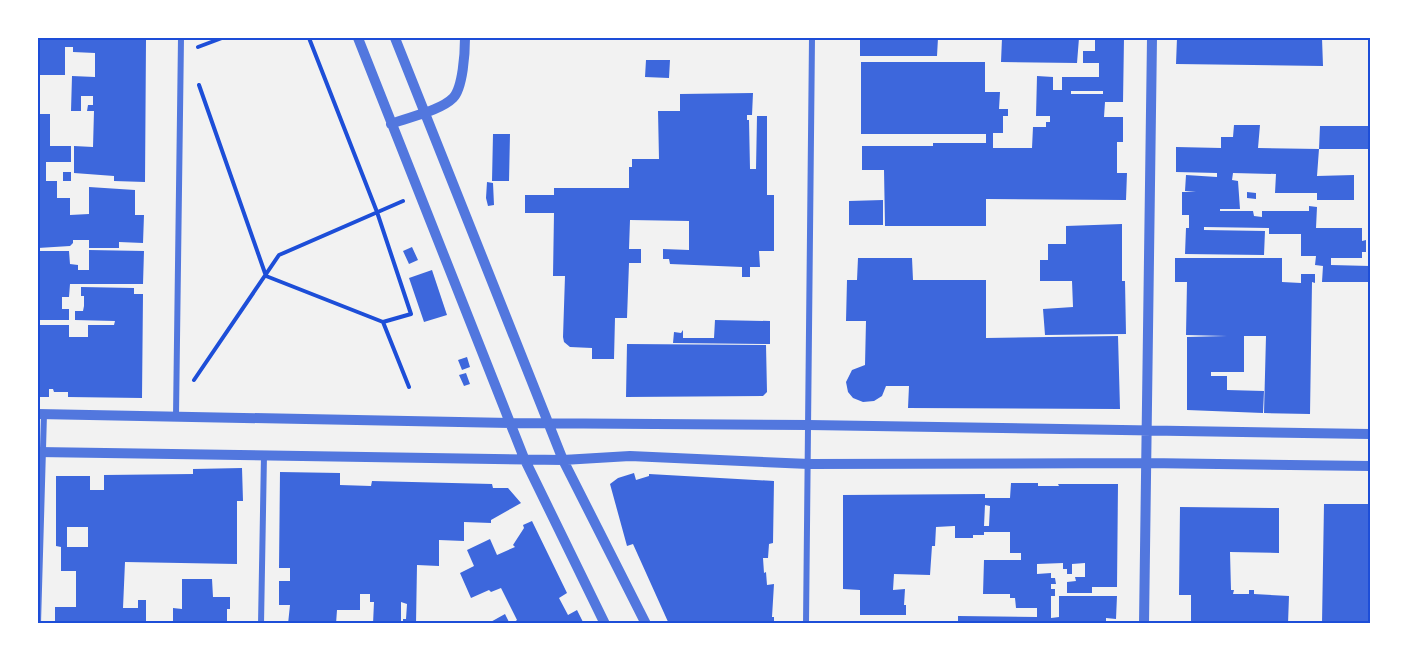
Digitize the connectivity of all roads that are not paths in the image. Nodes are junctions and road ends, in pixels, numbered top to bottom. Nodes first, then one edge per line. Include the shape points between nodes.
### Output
1 (181, 38) edge
2 (358, 38) edge
3 (395, 38) edge
4 (465, 38) edge
5 (812, 38) edge
6 (1152, 38) edge
7 (424, 111) junction
8 (391, 124) junction
9 (41, 414) edge
10 (176, 416) junction
11 (511, 423) junction
12 (549, 423) junction
13 (809, 425) junction
14 (1147, 430) junction
15 (1371, 434) edge
16 (40, 452) edge
17 (264, 454) junction
18 (524, 458) junction
19 (563, 460) junction
20 (1146, 463) junction
21 (809, 464) junction
22 (1371, 466) edge
23 (38, 624) edge
24 (261, 624) edge
25 (605, 624) edge
26 (646, 624) edge
27 (806, 624) edge
28 (1144, 624) edge

1 - 10 street
2 - 8 street
3 - 7 street
4 - 7 street via 465,56 455,96
5 - 13 street
6 - 14 street
7 - 8 street
7 - 12 street
8 - 11 street
9 - 10 street
9 - 16 street
10 - 11 street
11 - 12 street
11 - 18 street
12 - 13 street
12 - 19 street
13 - 14 street
13 - 21 street
14 - 15 street
14 - 20 street
16 - 17 street
16 - 23 street
17 - 18 street
17 - 24 street
18 - 19 street
18 - 25 street
19 - 21 street via 630,456
19 - 26 street
20 - 21 street
20 - 22 street
20 - 28 street
21 - 27 street

